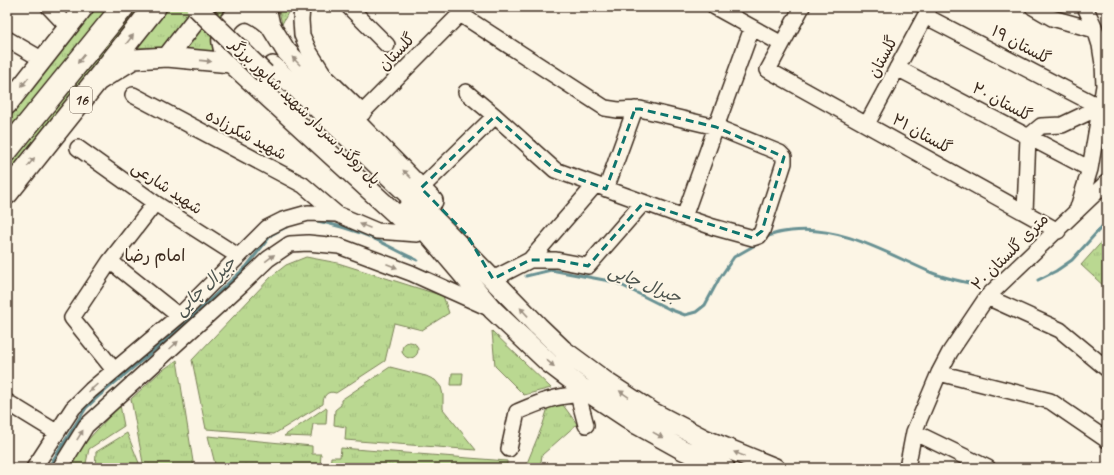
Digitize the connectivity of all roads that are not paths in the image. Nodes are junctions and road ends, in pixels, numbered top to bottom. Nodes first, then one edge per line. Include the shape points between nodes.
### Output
1 (49, 7) edge
2 (84, 7) edge
3 (123, 7) edge
4 (155, 7) edge
5 (196, 7) edge
6 (206, 7) edge
7 (212, 7) edge
8 (302, 7) edge
9 (349, 7) edge
10 (715, 7) edge
11 (802, 7) edge
12 (1033, 7) edge
13 (1085, 7) edge
14 (463, 10) edge
15 (928, 11) edge
16 (268, 16) edge
17 (68, 27) junction
18 (752, 28) junction
19 (1095, 30) junction
20 (7, 39) edge
21 (782, 44) junction
22 (386, 45) dead end
23 (167, 57) junction
24 (43, 60) junction
25 (231, 63) junction
26 (897, 68) junction
27 (269, 70) junction
28 (94, 84) junction
29 (466, 92) dead end
30 (133, 95) dead end
31 (7, 105) edge
32 (1100, 107) junction
33 (635, 109) junction
34 (495, 116) junction
35 (358, 117) junction
36 (867, 124) junction
37 (716, 127) junction
38 (1028, 137) junction
39 (78, 148) dead end
40 (7, 150) edge
41 (1090, 169) junction
42 (1107, 182) edge
43 (600, 187) junction
44 (421, 188) junction
45 (7, 193) edge
46 (643, 202) junction
47 (155, 203) junction
48 (1025, 212) junction
49 (1076, 213) junction
50 (337, 214) junction
51 (684, 217) junction
52 (420, 221) junction
53 (1058, 231) junction
54 (238, 256) junction
55 (530, 260) junction
56 (110, 261) junction
57 (493, 279) junction
58 (987, 297) junction
59 (493, 310) junction
60 (179, 316) junction
61 (1107, 369) edge
62 (114, 370) junction
63 (938, 373) junction
64 (580, 392) junction
65 (7, 402) edge
66 (586, 425) dead end
67 (56, 432) junction
68 (914, 432) junction
69 (1107, 440) edge
70 (509, 450) dead end
71 (34, 468) edge
72 (60, 468) edge
73 (725, 468) edge
74 (775, 468) edge
75 (907, 468) edge
76 (988, 468) edge

1 - 17 street
2 - 17 main road
3 -> 40 highway, 16
28 -> 4 highway, 16
5 - 27 main road, پل روگذر سردار شهید شاپور برزگر, bridge
6 - 23 main road
7 - 27 main road, پل روگذر سردار شهید شاپور برزگر
8 - 35 street via 302,35 309,51 325,76
9 - 22 street
10 - 18 street
11 - 21 street
12 - 19 street via 1052,18
13 - 19 street
14 - 33 street via 605,108
14 - 35 street, گلستان
15 - 26 street, گلستان
15 - 32 street, گلستان ۱۹
16 - 25 main road via 259,17 247,12 231,19 224,30 222,43
35 -> 16 main road via 286,51
17 - 24 main road
18 - 21 street
18 - 37 street
19 - 32 street via 1103,64 1104,86
20 - 24 street
21 - 36 street, گلستان ۲۱ via 768,70
23 -> 25 main road
23 - 28 main road via 134,59
24 -> 31 main road
25 - 52 main road
26 - 36 street, گلستان
26 - 38 street, گلستان ۲۰
27 - 52 main road, پل روگذر سردار شهید شاپور برزگر
45 -> 28 highway, 16
29 - 34 street
30 - 50 street, شهید شکرزاده via 302,185
32 - 38 street via 1062,125 1041,126
32 - 41 street
33 - 37 street via 640,108
33 - 43 street
34 - 43 street via 555,170
34 - 44 street
44 -> 35 main road
36 - 48 street, گلستان ۲۱
37 - 51 street
37 - 51 street via 780,153 784,157 762,231 759,236 753,238
38 - 41 street, گلستان ۲۰
38 - 48 street
39 - 47 street, شهید شارعی
41 - 49 street
42 - 49 street, ۲۰ متری گلستان
43 - 46 street
43 - 55 street
44 - 57 main road via 468,235
46 - 51 street
46 - 55 street via 588,266 556,260
47 - 54 street, شهید شارعی
47 - 56 street
48 - 53 street, گلستان ۲۱
49 - 53 street, ۲۰ متری گلستان
52 -> 50 street via 377,231
50 - 54 street via 308,213 283,220 267,228
52 - 57 main road
52 - 59 main road
53 - 58 street, ۲۰ متری گلستان
54 - 60 street
55 - 57 street
56 - 60 street
56 - 62 street via 72,318
74 -> 57 main road via 704,439 652,412 614,388 563,350
58 - 61 street via 1060,330
58 - 63 street, ۲۰ متری گلستان
59 -> 64 main road
72 -> 59 street via 86,426 268,259 290,244 339,246 411,273
60 - 62 street
62 -> 67 street via 73,408
63 - 68 street, ۲۰ متری گلستان
63 - 69 street via 1050,401
64 - 66 street
64 - 70 street via 543,401 516,412
64 -> 73 main road via 683,450
65 - 67 street
67 - 71 street
68 - 75 street, ۲۰ متری گلستان
68 - 76 street

